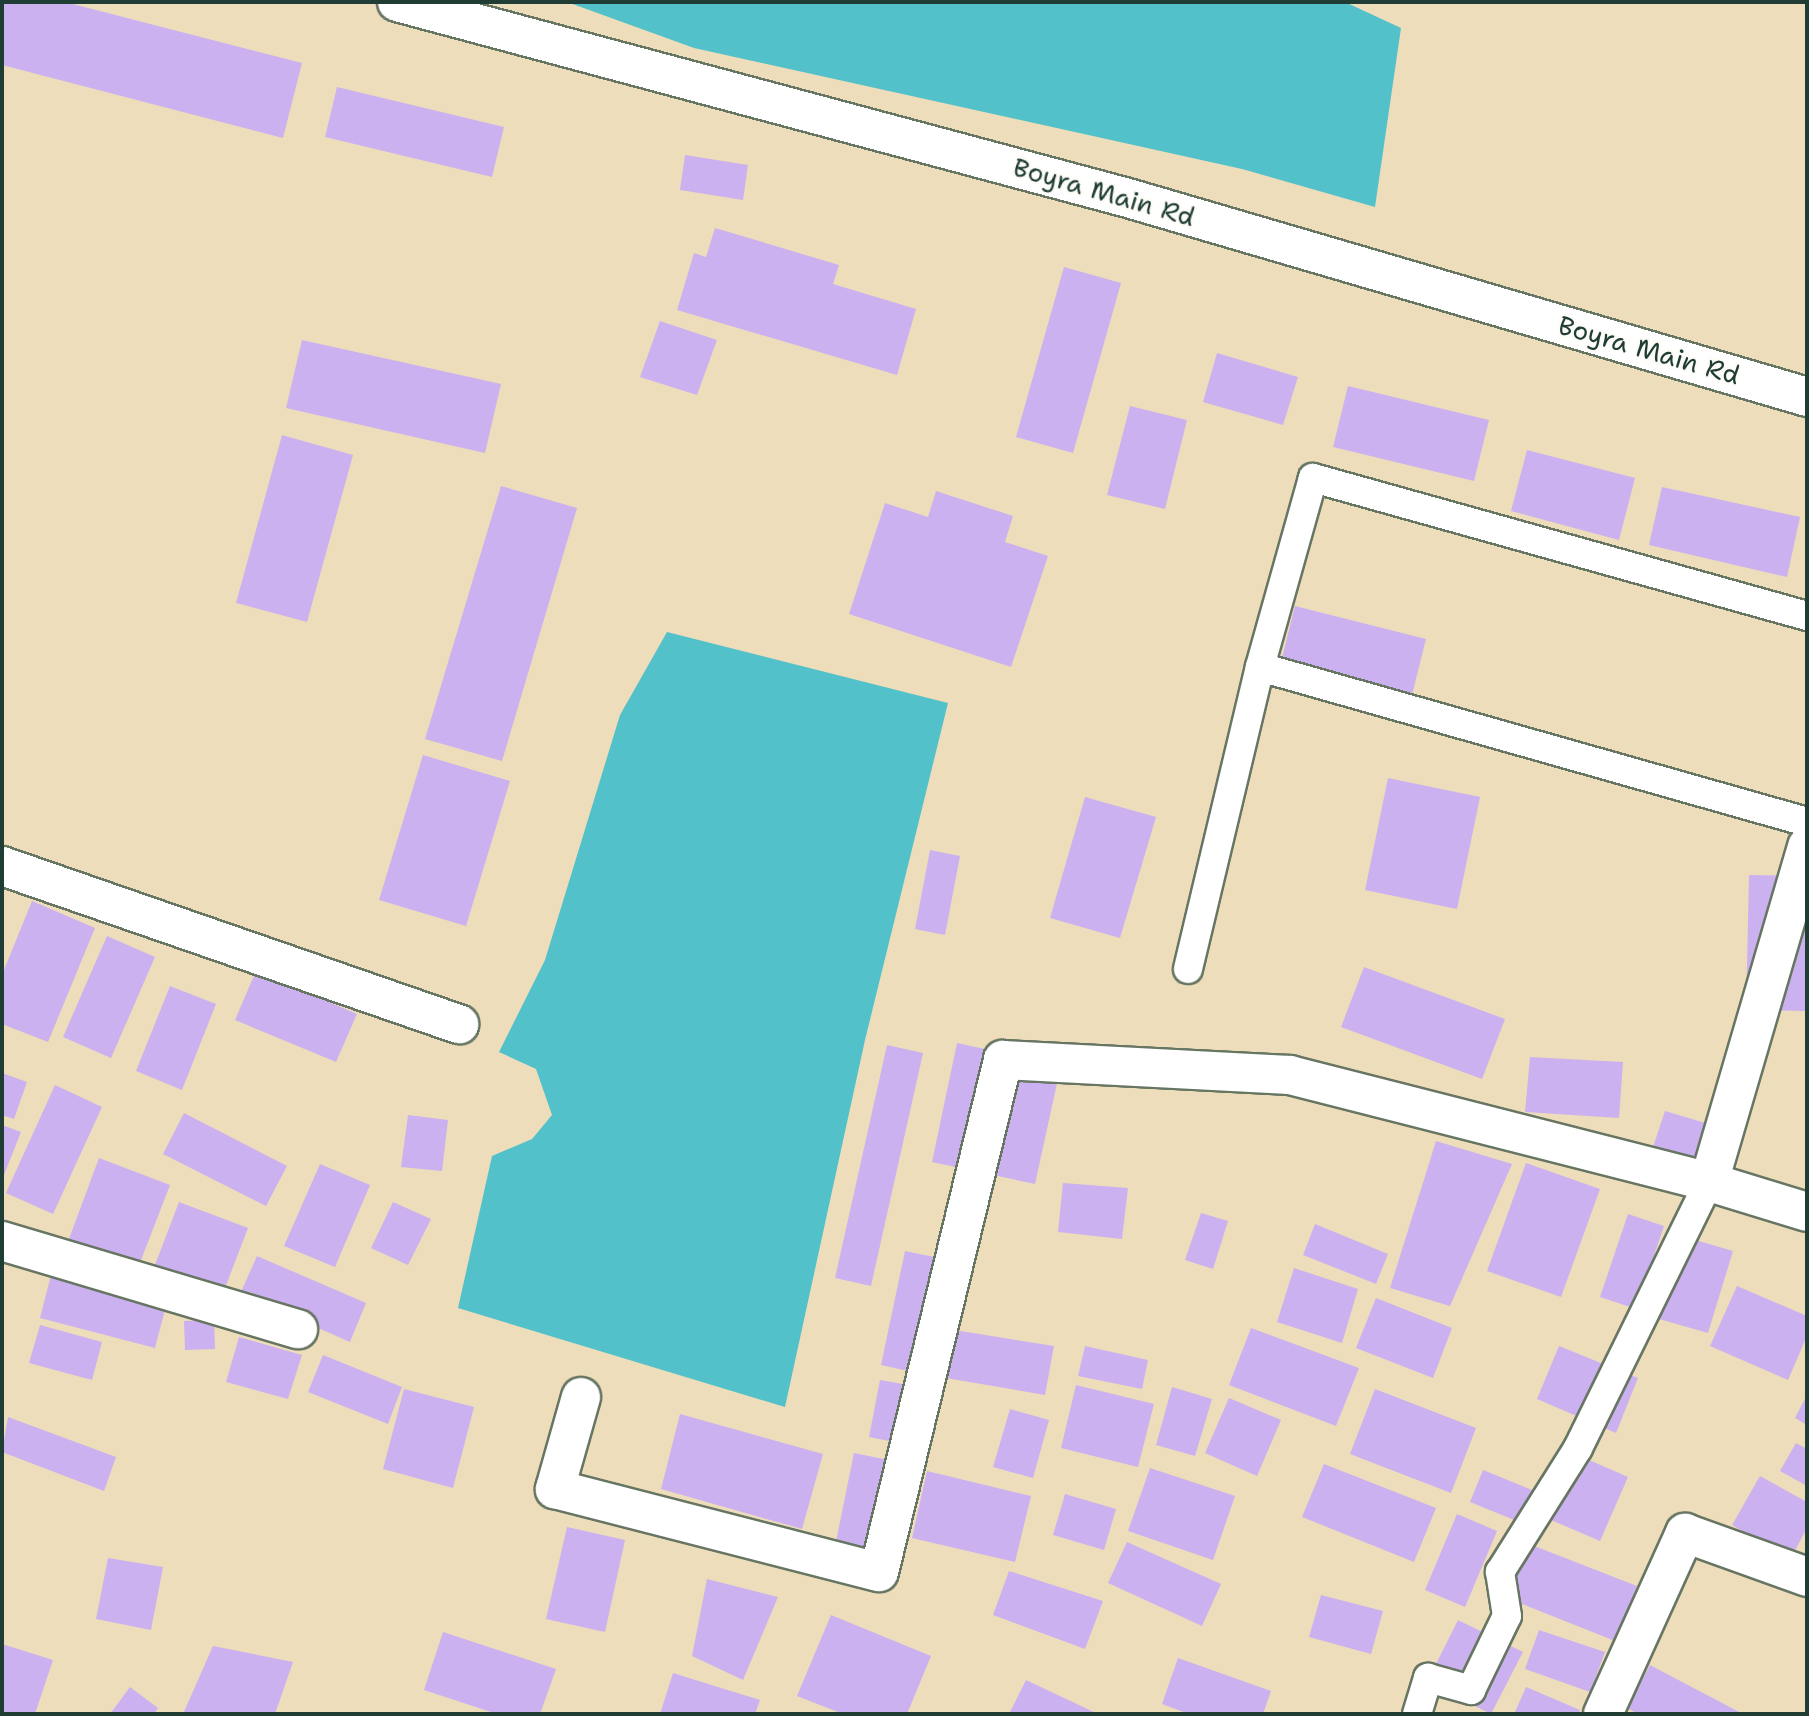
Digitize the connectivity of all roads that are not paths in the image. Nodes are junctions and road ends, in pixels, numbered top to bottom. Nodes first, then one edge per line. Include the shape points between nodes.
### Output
1 (420, 5) edge
2 (1807, 397) edge
3 (1807, 616) edge
4 (1260, 667) junction
5 (1807, 822) edge
6 (1807, 846) edge
7 (2, 866) edge
8 (1188, 969) dead end
9 (459, 1024) dead end
10 (1709, 1182) junction
11 (1807, 1213) edge
12 (2, 1241) edge
13 (298, 1329) dead end
14 (581, 1397) dead end
15 (1807, 1577) edge
16 (1417, 1714) edge
17 (1603, 1714) edge

1 - 2 street, Boyra Main Rd via 1128,198
3 - 4 lane via 1313,478
4 - 5 lane
4 - 8 lane
6 - 10 street
7 - 9 street
10 - 11 street
10 - 14 street via 1290,1075 1003,1059 879,1572 555,1489
10 - 16 lane via 1578,1448 1500,1572 1507,1616 1471,1690 1428,1678
12 - 13 street
15 - 17 street via 1685,1533

